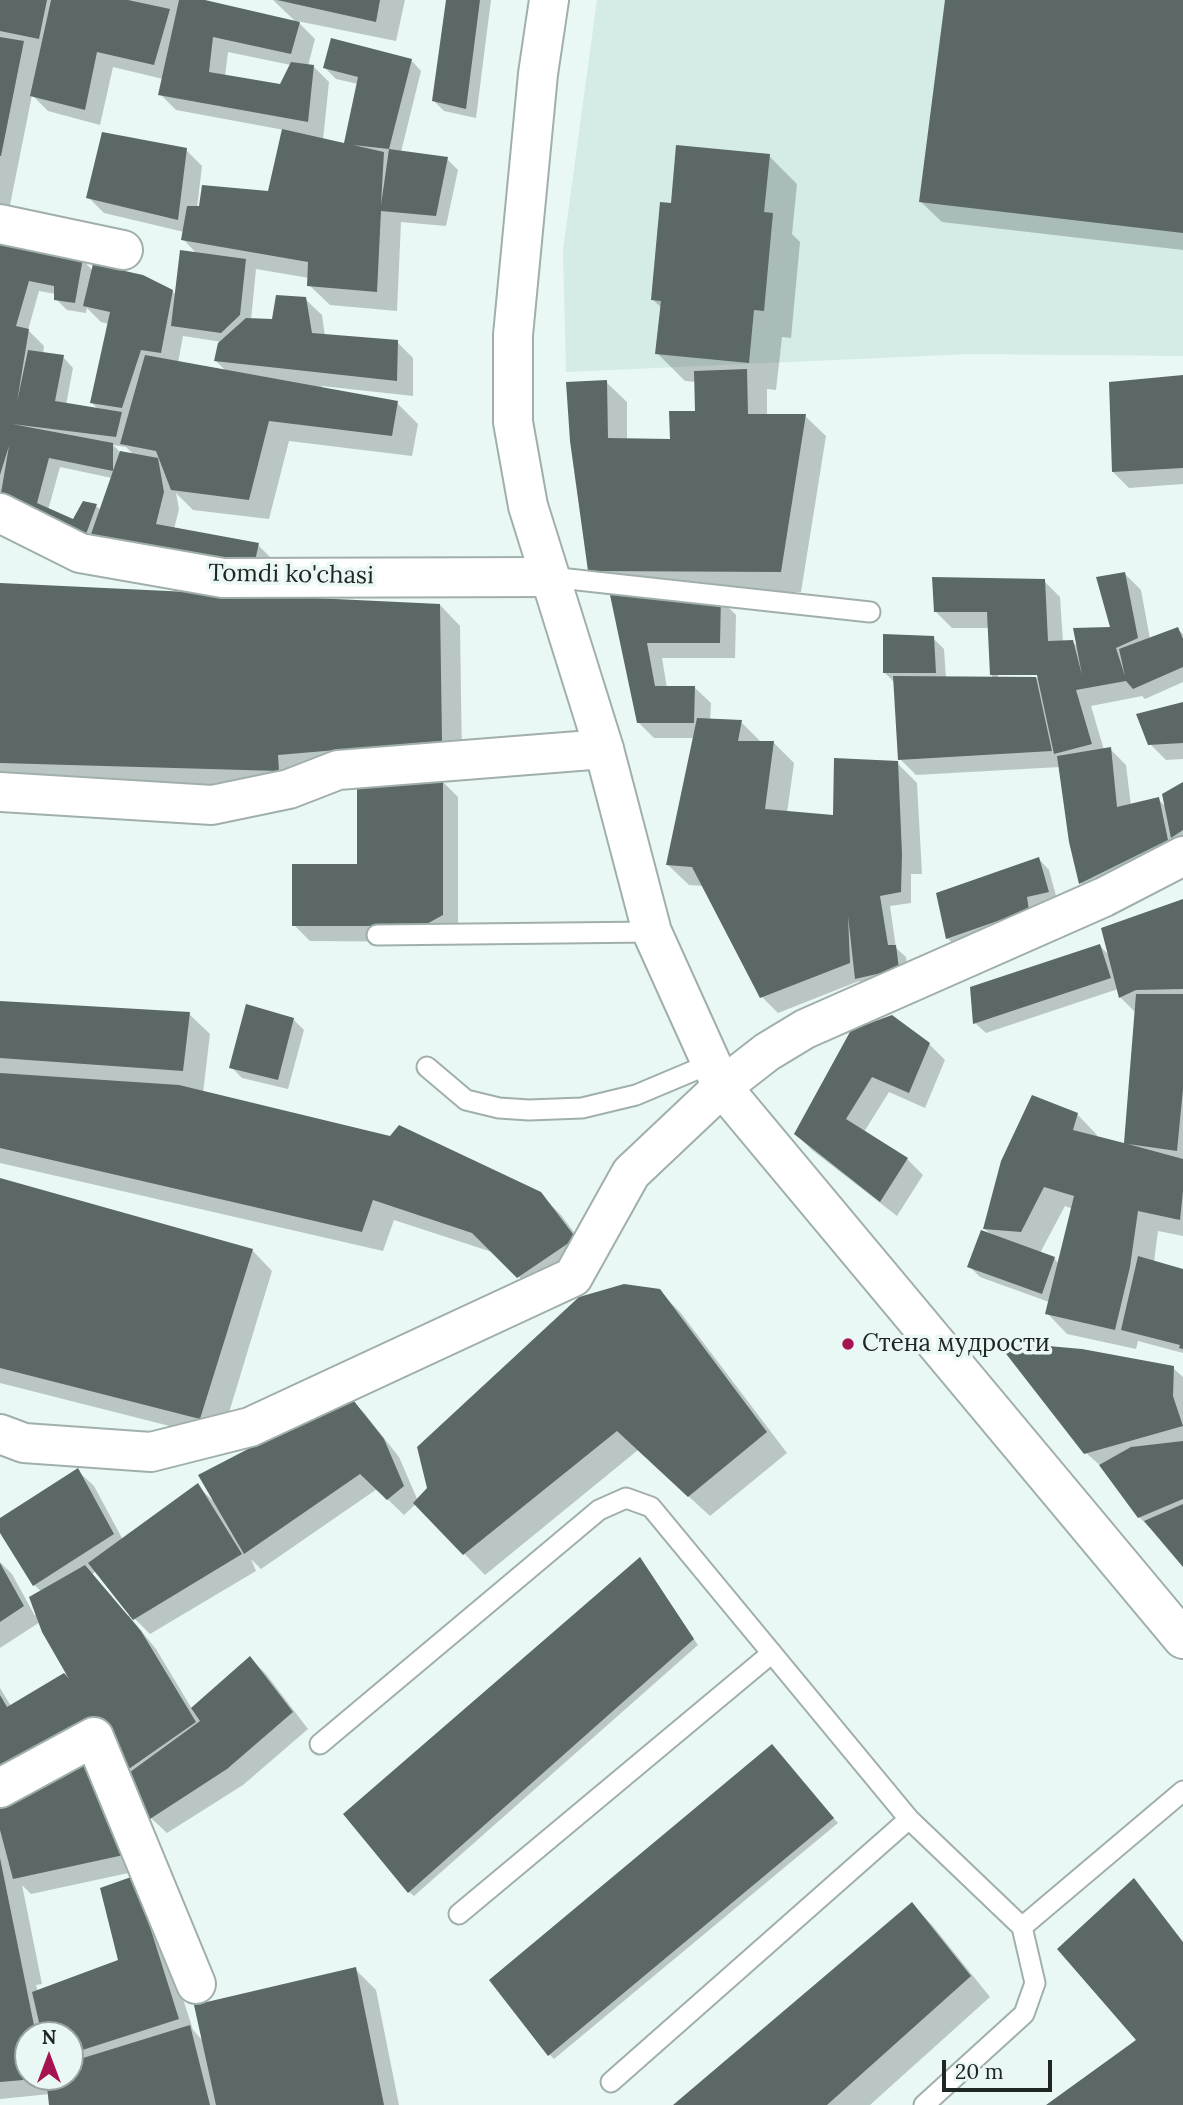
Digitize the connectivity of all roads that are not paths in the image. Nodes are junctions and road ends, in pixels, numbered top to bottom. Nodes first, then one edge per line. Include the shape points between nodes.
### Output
1 (549, 0) edge
2 (0, 224) edge
3 (123, 250) dead end
4 (0, 513) edge
5 (550, 577) junction
6 (870, 612) dead end
7 (604, 749) junction
8 (0, 792) edge
9 (1183, 856) edge
10 (652, 932) junction
11 (377, 935) dead end
12 (427, 1067) dead end
13 (717, 1075) junction
14 (0, 1434) edge
15 (1183, 1639) edge
16 (772, 1653) junction
17 (320, 1744) dead end
18 (0, 1788) edge
19 (1183, 1791) edge
20 (908, 1819) junction
21 (459, 1914) dead end
22 (1022, 1927) junction
23 (196, 1984) dead end
24 (611, 2081) dead end
25 (924, 2105) edge

1 - 5 street via 513,335 513,422 527,506
2 - 3 street
4 - 5 street, Tomdi ko'chasi via 80,553 223,579
5 - 6 lane
5 - 7 street
7 - 8 street via 338,770 289,789 212,805
7 - 10 street
9 - 13 street via 1104,897 804,1029
10 - 11 lane
10 - 13 street
12 - 13 lane via 466,1100 529,1110 582,1108
13 - 14 street via 631,1173 573,1277 250,1427 151,1452 24,1443
13 - 15 street
16 - 17 lane via 651,1507 626,1498 598,1510
16 - 20 lane
16 - 21 lane
18 - 23 street via 94,1737
19 - 22 lane
20 - 22 lane
20 - 24 lane
22 - 25 lane via 1035,1983 1024,2014

